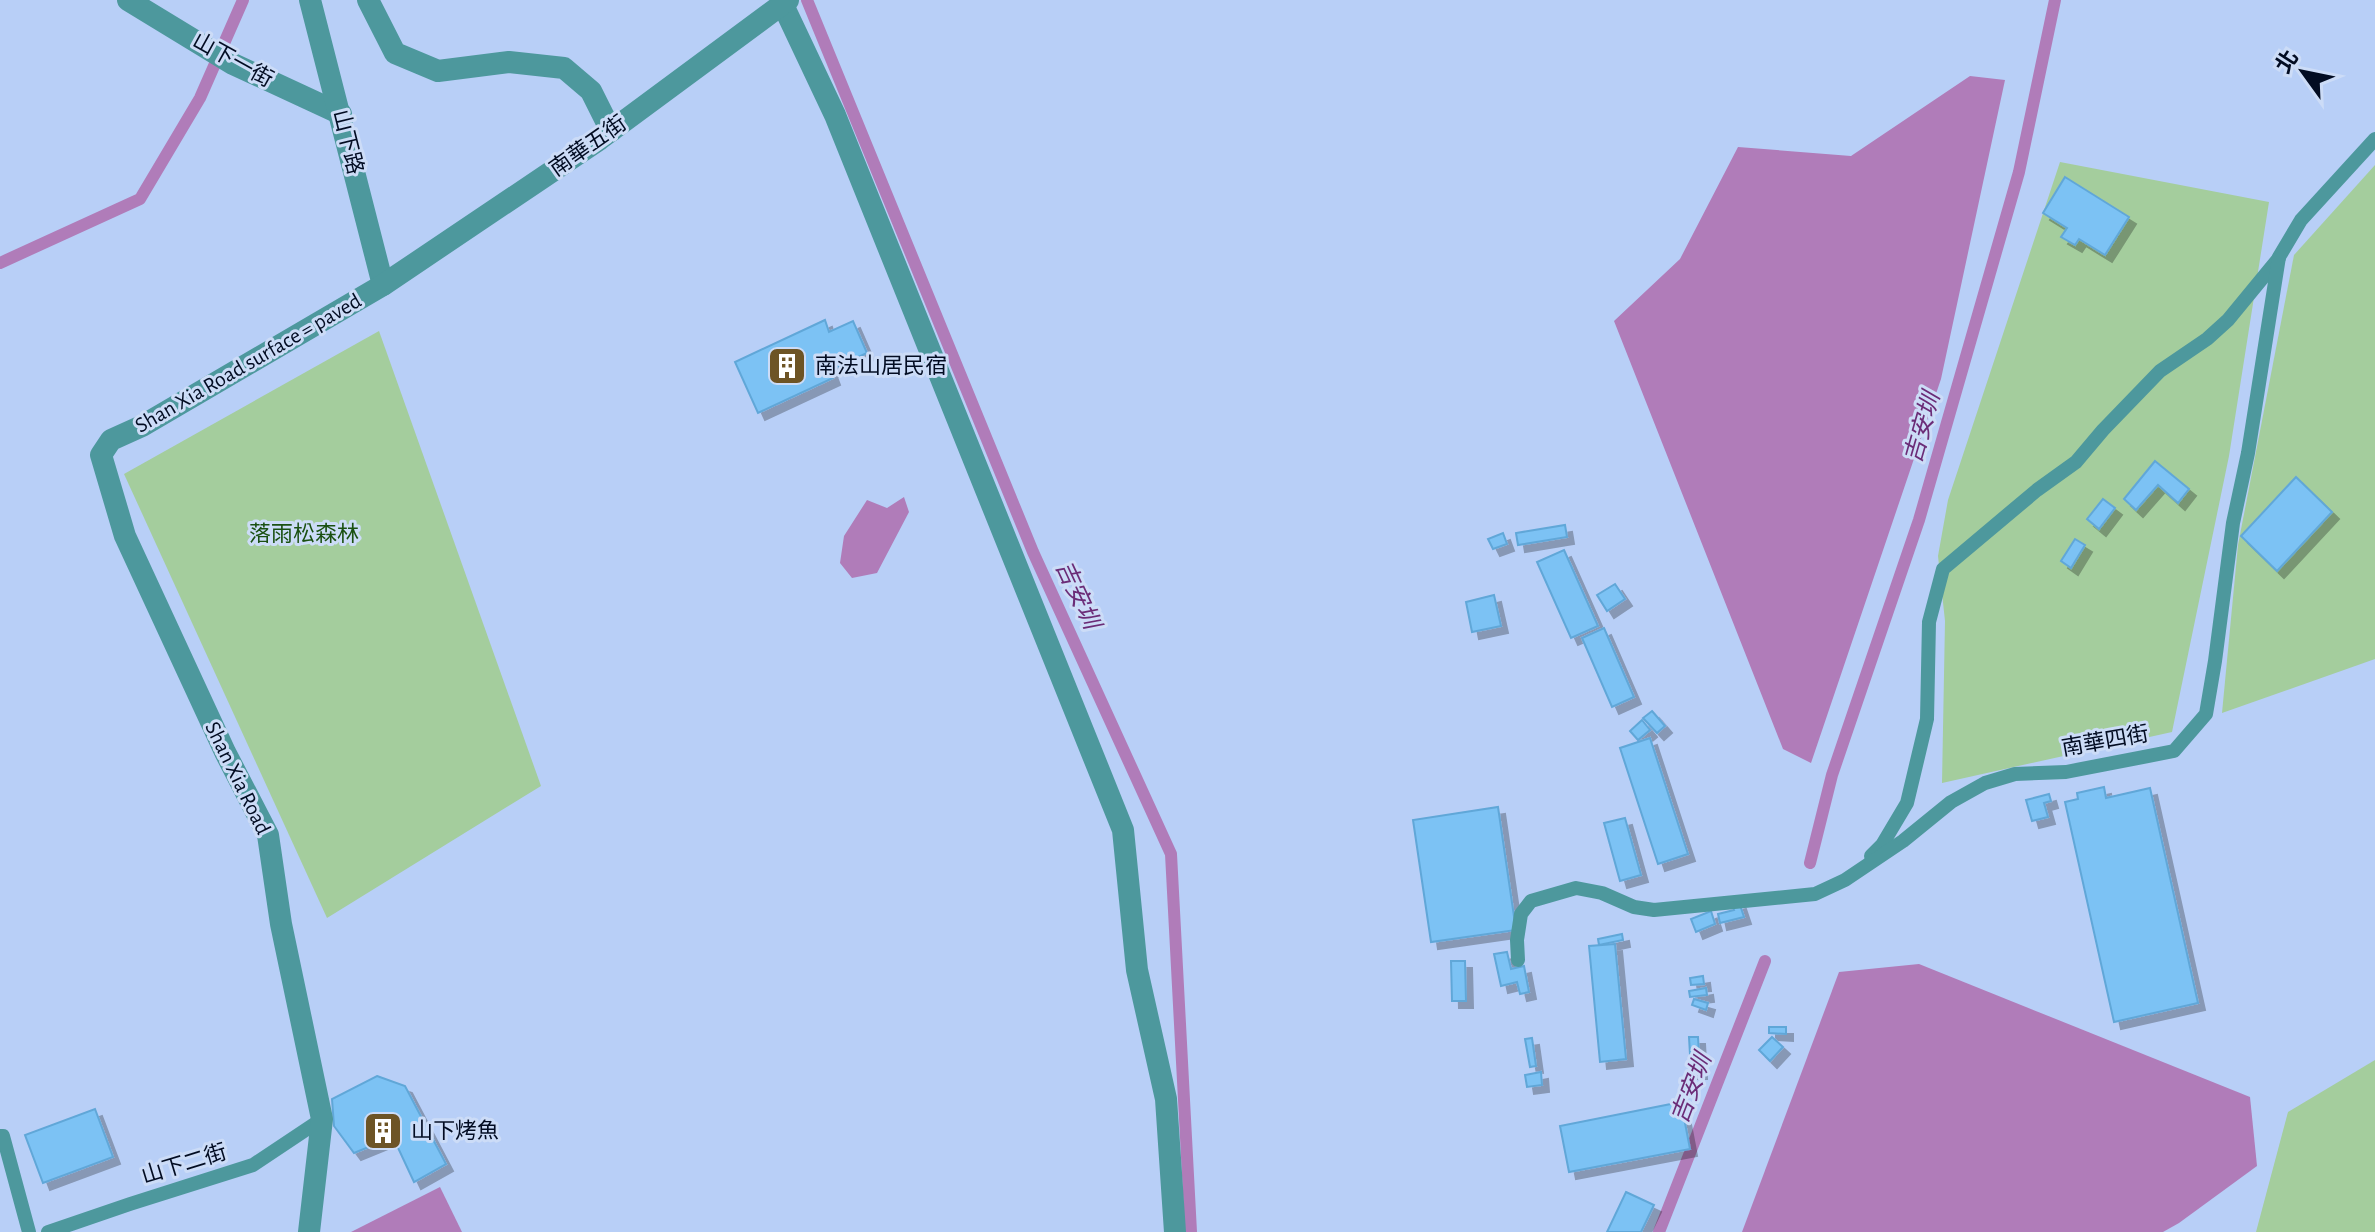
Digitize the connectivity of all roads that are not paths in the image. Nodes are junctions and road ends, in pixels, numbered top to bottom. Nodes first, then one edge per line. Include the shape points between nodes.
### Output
1 (128, 0) edge
2 (310, 0) edge
3 (368, 0) edge
4 (786, 2) edge
5 (341, 114) junction
6 (611, 131) junction
7 (2375, 139) edge
8 (2279, 257) junction
9 (383, 285) junction
10 (1845, 880) junction
11 (1518, 960) dead end
12 (322, 1119) junction
13 (1, 1135) edge
14 (29, 1232) edge
15 (48, 1232) edge
16 (309, 1232) edge
17 (1175, 1232) edge

1 - 5 street, 山下一街 via 233,64
2 - 5 street, 山下路
3 - 6 street via 395,53 438,71 509,62 564,68 591,91
4 - 6 street, 南華五街
4 - 17 street via 1123,830 1137,970 1166,1099
5 - 9 street, 山下路
6 - 9 street, 南華五街
7 - 8 lane, 南華四街 via 2301,220
8 - 10 lane via 2228,320 2160,371 2076,462 1943,569 1929,622 1927,719 1907,803 1882,845
8 - 10 lane, 南華四街 via 2206,714 2174,751 1985,783
9 - 12 street, Shan Xia Road surface = paved via 111,440 101,455 125,536 268,835
10 - 11 lane, 南華四街 via 1815,894 1654,910 1576,888 1531,901 1521,914
12 - 15 lane, 山下二街 via 253,1165
12 - 16 street
13 - 14 lane

